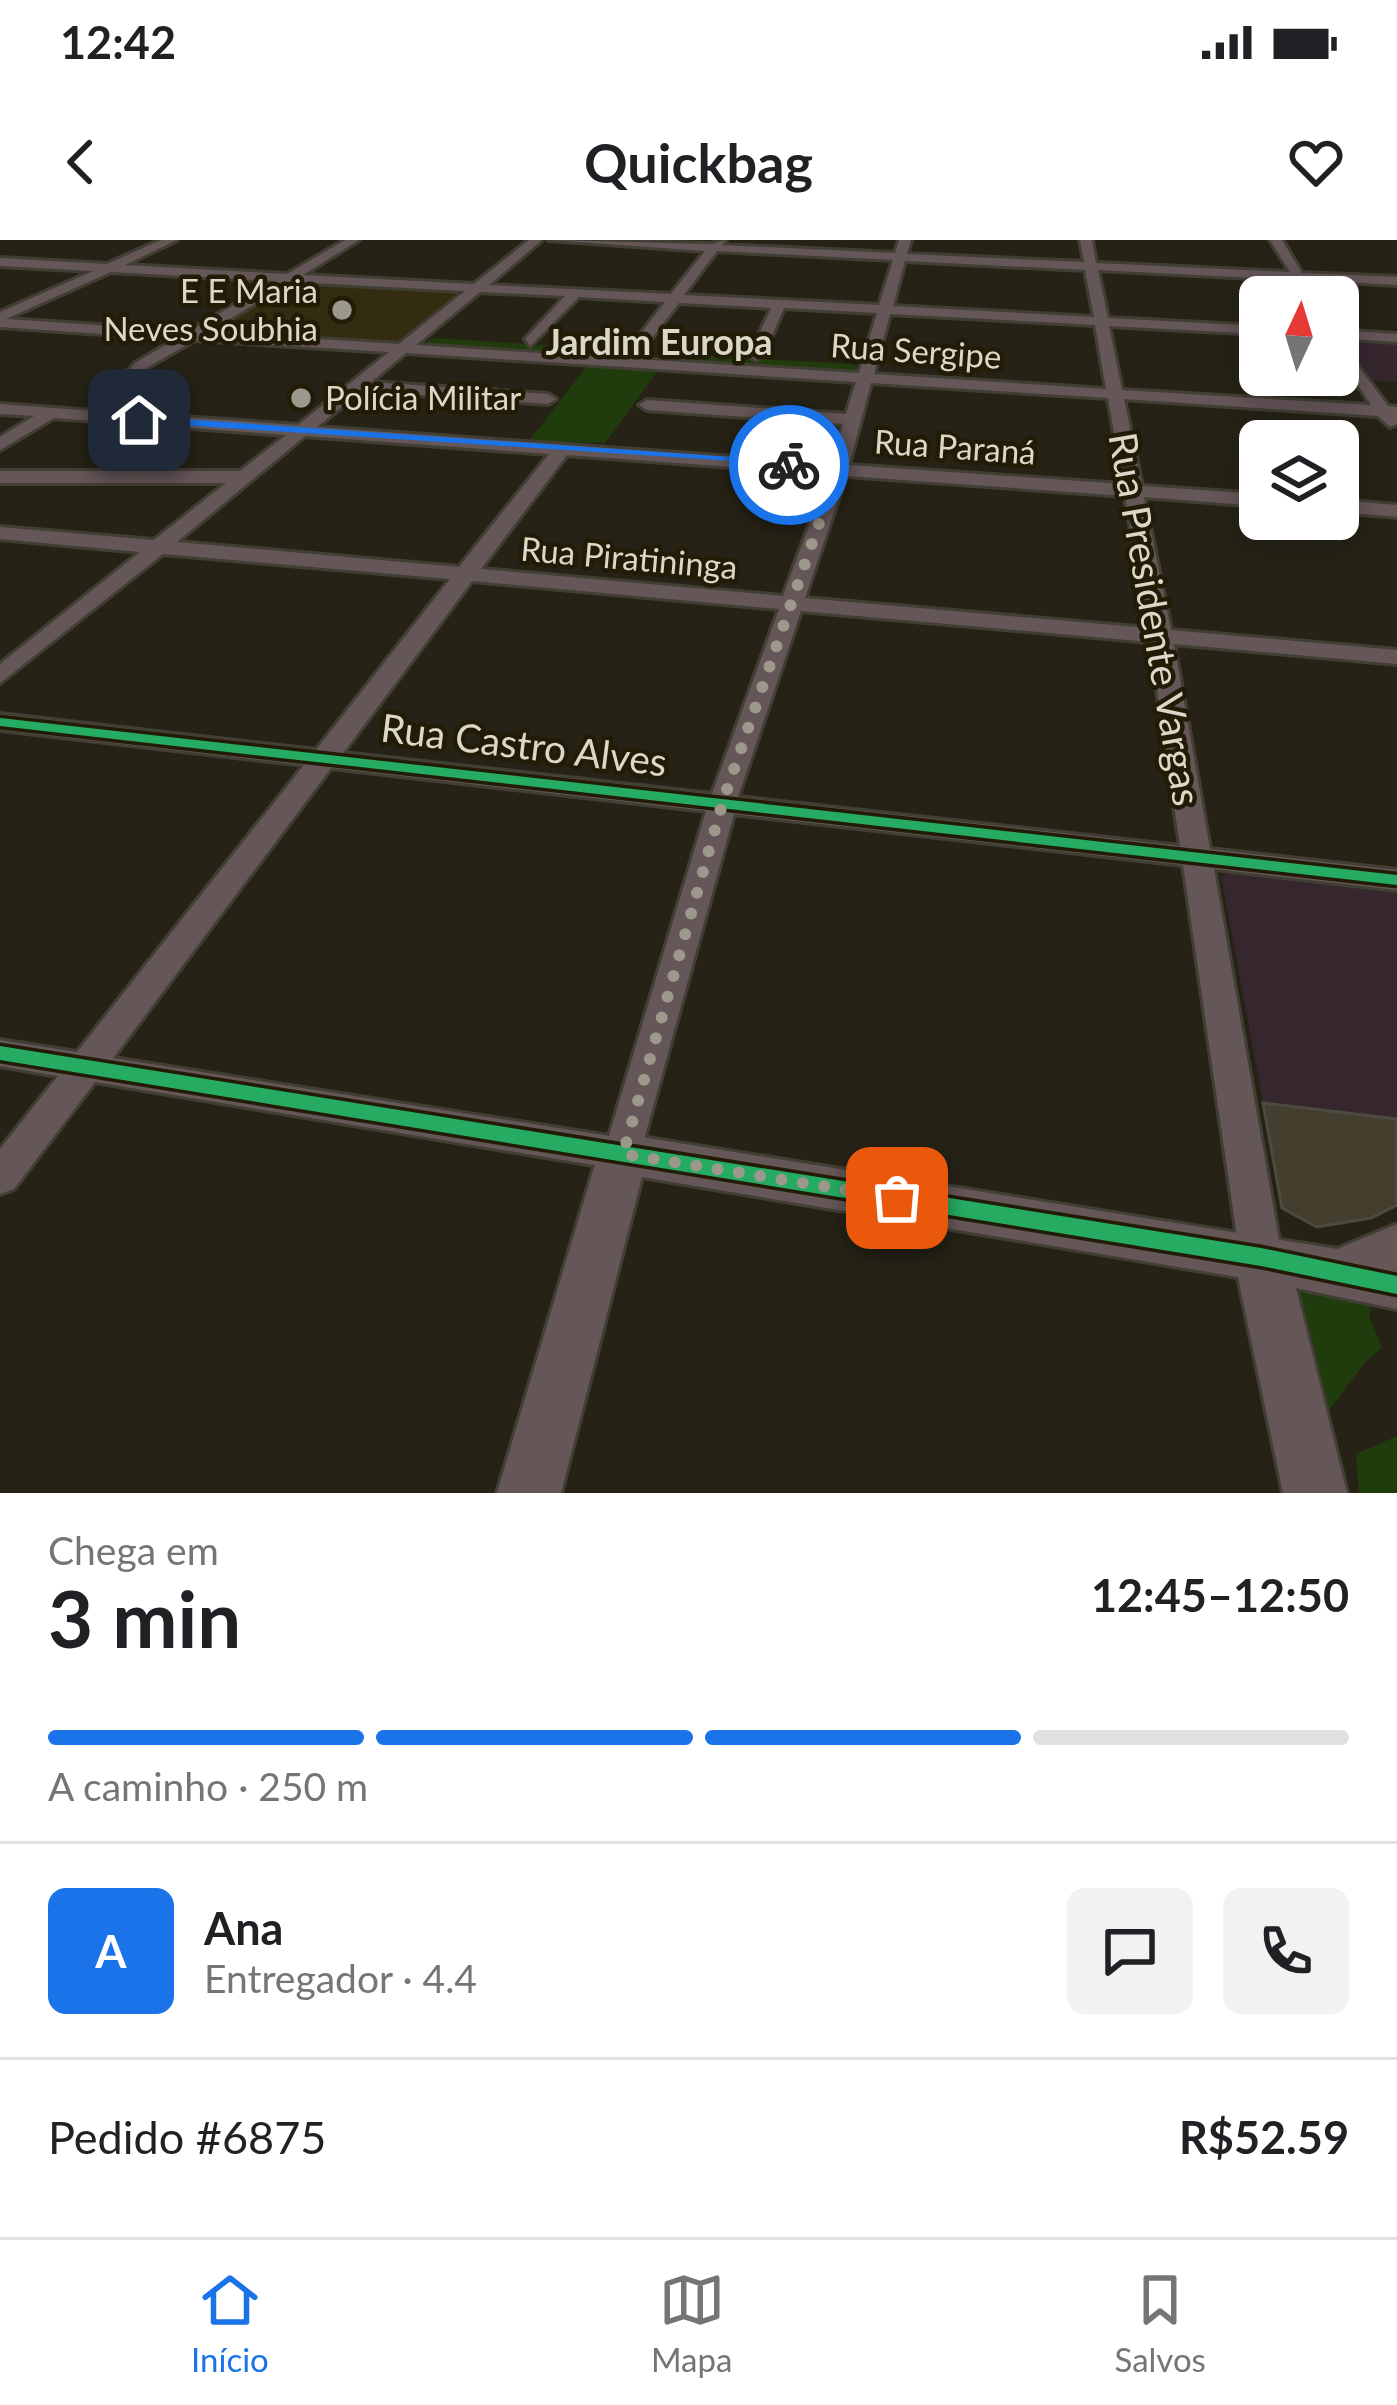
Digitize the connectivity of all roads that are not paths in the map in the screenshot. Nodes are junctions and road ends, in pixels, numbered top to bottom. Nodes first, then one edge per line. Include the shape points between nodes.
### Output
1 (170, 240) edge
2 (353, 240) edge
3 (536, 240) edge
4 (554, 240) edge
5 (1276, 240) edge
6 (717, 244) edge
7 (902, 249) edge
8 (1089, 253) edge
9 (0, 262) edge
10 (113, 267) junction
11 (1290, 276) edge
12 (1298, 276) edge
13 (292, 277) junction
14 (1359, 279) edge
15 (1397, 281) edge
16 (480, 287) junction
17 (577, 292) junction
18 (677, 298) junction
19 (779, 304) junction
20 (886, 310) junction
21 (0, 320) edge
22 (1103, 321) junction
23 (1239, 329) edge
24 (190, 335) junction
25 (1359, 335) edge
26 (1397, 338) edge
27 (412, 342) junction
28 (530, 342) junction
29 (636, 349) junction
30 (756, 356) junction
31 (669, 366) junction
32 (870, 370) junction
33 (1359, 372) edge
34 (570, 376) junction
35 (361, 386) junction
36 (1115, 394) junction
37 (646, 405) junction
38 (0, 409) edge
39 (1389, 411) edge
40 (50, 414) junction
41 (536, 414) dead end
42 (97, 417) junction
43 (634, 420) dead end
44 (853, 420) junction
45 (305, 431) junction
46 (1397, 431) edge
47 (0, 445) edge
48 (563, 448) junction
49 (838, 468) junction
50 (0, 476) edge
51 (247, 477) junction
52 (1136, 490) junction
53 (1239, 498) edge
54 (1359, 508) edge
55 (1397, 511) edge
56 (0, 533) edge
57 (155, 548) junction
58 (467, 577) junction
59 (790, 605) junction
60 (1161, 636) junction
61 (1397, 657) edge
62 (0, 676) edge
63 (0, 722) edge
64 (329, 756) junction
65 (723, 801) junction
66 (1196, 855) junction
67 (1397, 880) edge
68 (0, 1053) edge
69 (85, 1067) junction
70 (623, 1154) junction
71 (0, 1178) edge
72 (1397, 1247) edge
73 (1261, 1257) junction
74 (1343, 1271) junction
75 (1397, 1286) edge
76 (529, 1493) edge
77 (1315, 1493) edge

1 - 10 street
2 - 13 street
3 - 16 street
4 - 6 street
5 - 12 street
6 - 7 street
6 - 18 street
7 - 8 street
7 - 20 street
8 - 11 street
8 - 22 street, Rua Presidente Vargas
9 - 10 street
10 - 13 street
10 - 21 street
13 - 16 street
13 - 24 street
14 - 15 street
16 - 17 street
16 - 27 street
17 - 18 street
17 - 28 street
18 - 19 street
18 - 29 street
19 - 20 street
19 - 30 street
20 - 22 street
20 - 32 street
21 - 24 street, Rua Sergipe
22 - 23 street
22 - 36 street, Rua Presidente Vargas
24 - 27 street, Rua Sergipe
24 - 42 street via 140,366
25 - 26 street
27 - 28 street, Rua Sergipe
27 - 34 street, Rua Sergipe
27 - 35 street
28 - 29 street, Rua Sergipe
29 - 30 street, Rua Sergipe
29 - 31 street
29 - 34 street
30 - 32 street, Rua Sergipe
31 - 32 street, Rua Sergipe
31 - 34 street, Rua Sergipe
31 - 37 street
32 - 36 street, Rua Sergipe
32 - 44 street
33 - 39 street
34 - 35 street
34 - 41 street
35 - 45 street
36 - 39 street, Rua Sergipe
36 - 52 street, Rua Presidente Vargas
37 - 43 street
37 - 44 street
38 - 40 street, Rua Paraná
39 - 46 street
40 - 42 street, Rua Paraná
40 - 47 street
42 - 45 street, Rua Paraná
44 - 49 street
45 - 48 street, Rua Paraná via 518,437
45 - 51 street
48 - 49 street, Rua Paraná via 615,443
48 - 58 street
49 - 52 street, Rua Paraná
49 - 59 street
50 - 51 street
51 - 57 street
52 - 53 street, Rua Paraná
52 - 60 street, Rua Presidente Vargas
54 - 55 street
56 - 57 street, Rua Piratininga
57 - 58 street, Rua Piratininga
57 - 62 street
58 - 59 street, Rua Piratininga
58 - 64 street
59 - 60 street, Rua Piratininga
59 - 65 street
60 - 61 street, Rua Piratininga
60 - 66 street, Rua Presidente Vargas
63 - 64 street, Rua Castro Alves
64 - 65 street, Rua Castro Alves
64 - 69 street
65 - 66 street, Rua Castro Alves
65 - 70 street
66 - 67 street, Rua Castro Alves
66 - 73 street, Rua Presidente Vargas
68 - 69 street
69 - 70 street
69 - 71 street
70 - 73 street
70 - 76 street
72 - 74 street
73 - 74 street
73 - 77 street, Rua Presidente Vargas
74 - 75 street

